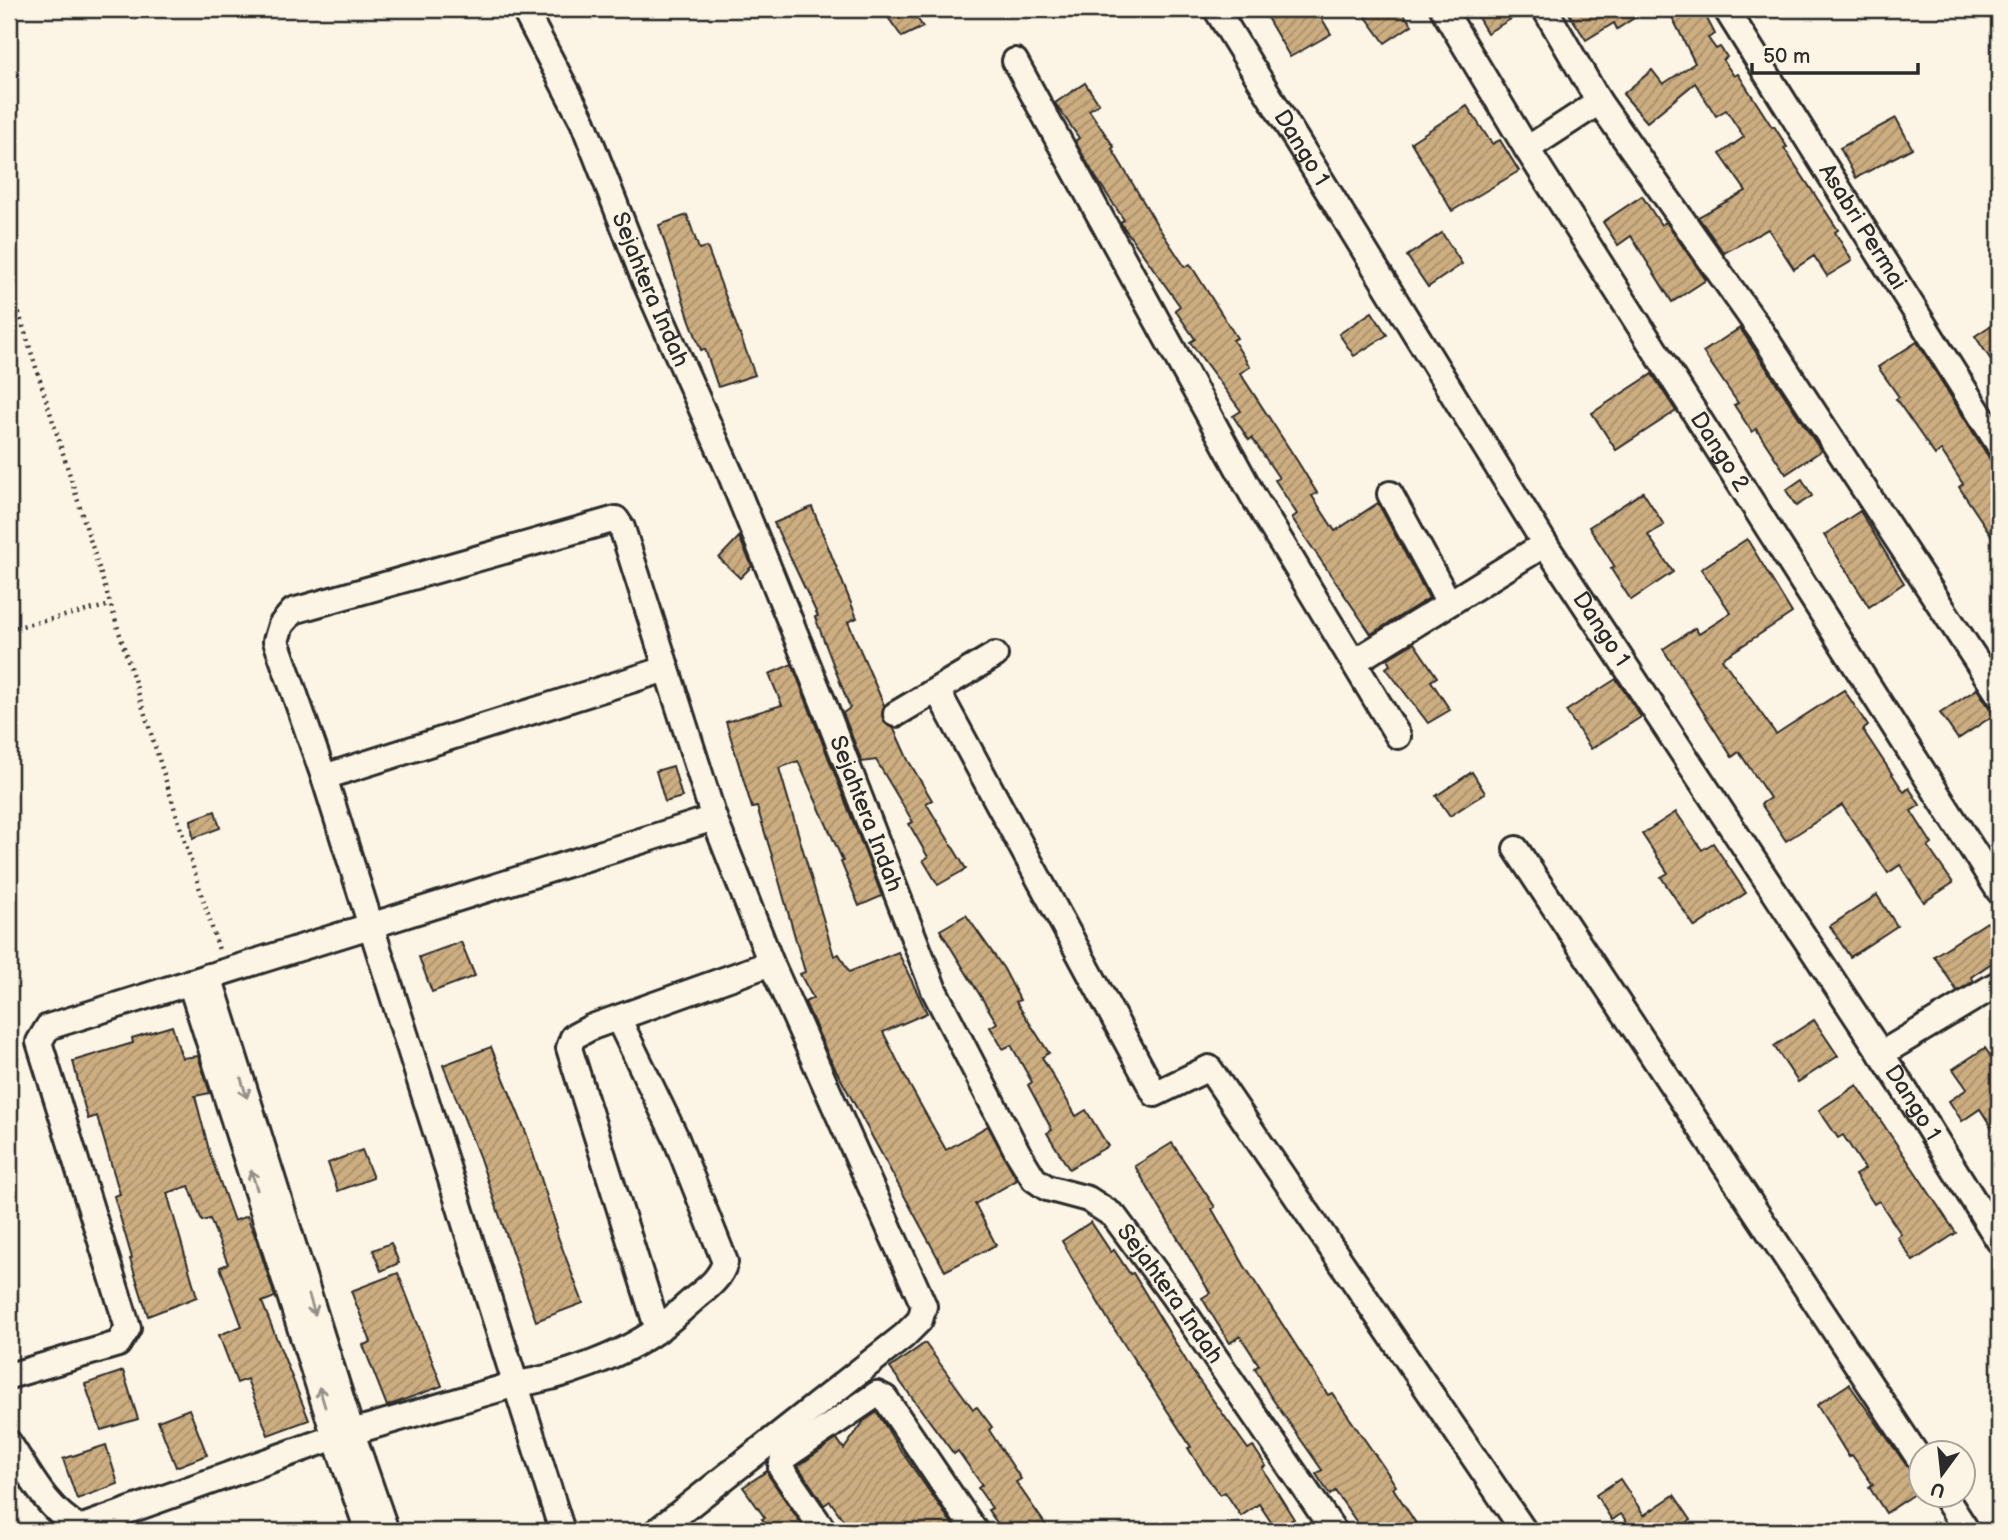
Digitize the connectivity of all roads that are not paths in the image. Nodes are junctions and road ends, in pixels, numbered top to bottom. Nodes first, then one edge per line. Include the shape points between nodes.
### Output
1 (524, 9) edge
2 (1216, 9) edge
3 (1443, 9) edge
4 (1545, 9) edge
5 (1726, 9) edge
6 (1015, 61) dead end
7 (1599, 102) junction
8 (1527, 149) junction
9 (1999, 445) edge
10 (1390, 494) dead end
11 (1545, 544) junction
12 (1449, 603) junction
13 (995, 655) dead end
14 (1354, 662) junction
15 (667, 669) junction
16 (937, 690) junction
17 (1999, 695) edge
18 (896, 714) dead end
19 (1398, 736) dead end
20 (324, 777) junction
21 (714, 818) junction
22 (1516, 849) dead end
23 (1999, 891) edge
24 (371, 925) junction
25 (771, 963) junction
26 (208, 976) junction
27 (1999, 983) edge
28 (618, 1018) junction
29 (1881, 1054) junction
30 (1999, 1241) edge
31 (658, 1330) junction
32 (9, 1376) edge
33 (516, 1384) junction
34 (343, 1435) junction
35 (1906, 1439) edge
36 (9, 1443) edge
37 (1952, 1508) edge
38 (82, 1530) edge
39 (368, 1531) edge
40 (386, 1531) edge
41 (562, 1531) edge
42 (657, 1531) edge
43 (824, 1531) edge
44 (975, 1531) edge
45 (1334, 1531) edge
46 (1524, 1531) edge
47 (1967, 1531) edge

1 - 45 street, Sejahtera Indah via 583,121 645,281 730,473 822,700 934,990 1018,1153 1034,1179 1047,1188 1088,1199 1114,1216
2 - 11 street, Dango 1
3 - 8 street, Dango 2
4 - 7 street
5 - 9 street, Asabri Permai
6 - 14 street via 1252,494
7 - 8 street
7 - 17 street via 1768,342
8 - 23 street, Dango 2
10 - 12 street
11 - 12 street
11 - 29 street, Dango 1
12 - 14 street
13 - 16 street
14 - 19 street
15 - 20 street
15 - 20 street via 616,519 293,611 281,625 276,641
15 - 21 street
16 - 18 street
16 - 46 street via 1155,1094 1209,1068
20 - 24 street
21 - 24 street
21 - 25 street
22 - 35 street
24 - 26 street
24 - 33 street
25 - 28 street
25 - 42 street via 924,1306 920,1320 904,1336
26 - 32 street via 48,1027 42,1033 39,1042 128,1328 118,1344
26 - 34 street via 222,1048
27 - 29 street
28 - 31 street via 573,1037 569,1048
28 - 31 street via 675,1136 725,1262 712,1283
29 - 30 street, Dango 1
31 - 33 street via 544,1380
33 - 34 street
33 - 41 street
34 - 38 street via 210,1479
34 - 39 street
34 - 40 street
36 - 38 street via 47,1503
37 - 47 street
43 - 44 street via 781,1468 783,1458 877,1394 885,1398

